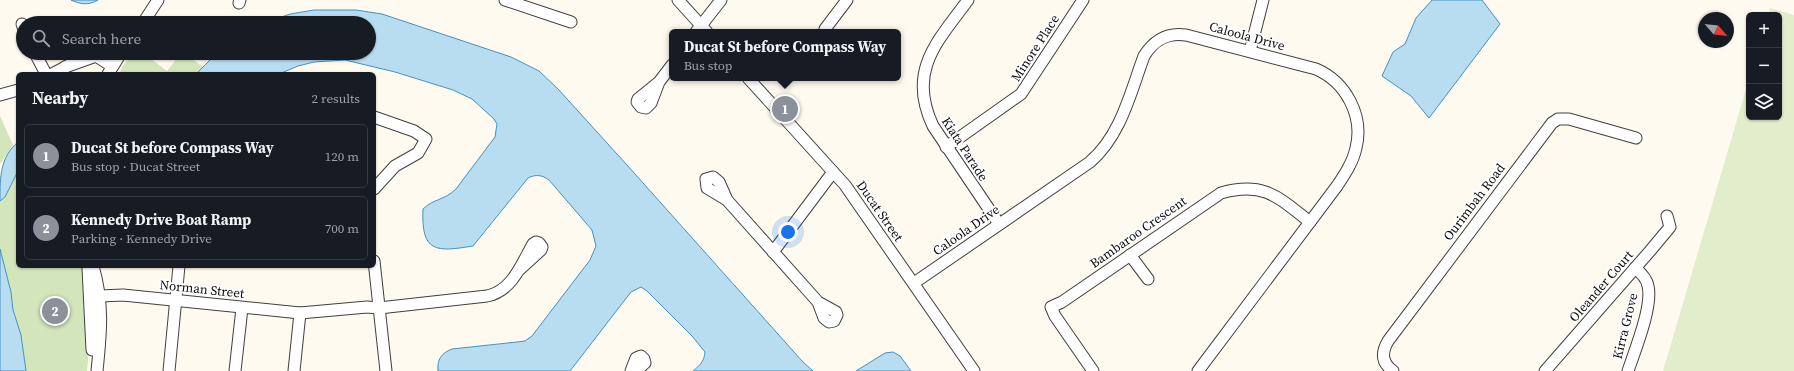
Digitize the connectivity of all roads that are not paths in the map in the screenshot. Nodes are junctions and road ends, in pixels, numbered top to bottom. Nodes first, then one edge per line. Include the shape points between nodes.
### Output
1 (158, 0) edge
2 (505, 0) edge
3 (678, 0) edge
4 (721, 0) edge
5 (847, 0) edge
6 (968, 0) edge
7 (1083, 0) edge
8 (1263, 0) edge
9 (148, 16) edge
10 (570, 22) dead end
11 (700, 29) edge
12 (702, 29) edge
13 (825, 29) dead end
14 (1250, 51) junction
15 (39, 60) edge
16 (78, 60) edge
17 (85, 60) edge
18 (65, 67) junction
19 (669, 69) edge
20 (45, 72) edge
21 (56, 72) edge
22 (751, 81) edge
23 (659, 82) dead end
24 (16, 91) edge
25 (0, 95) edge
26 (376, 119) edge
27 (1636, 138) dead end
28 (946, 147) junction
29 (833, 172) junction
30 (376, 187) edge
31 (727, 200) dead end
32 (1667, 216) dead end
33 (1310, 222) junction
34 (999, 224) junction
35 (773, 252) junction
36 (1130, 255) junction
37 (88, 268) edge
38 (94, 268) edge
39 (100, 268) edge
40 (180, 268) edge
41 (375, 268) edge
42 (1635, 268) junction
43 (518, 271) dead end
44 (1148, 279) dead end
45 (914, 283) junction
46 (102, 296) junction
47 (176, 301) junction
48 (818, 302) dead end
49 (242, 308) junction
50 (379, 308) junction
51 (300, 313) junction
52 (92, 348) junction
53 (90, 371) edge
54 (97, 371) edge
55 (169, 371) edge
56 (236, 371) edge
57 (294, 371) edge
58 (386, 371) edge
59 (631, 371) edge
60 (636, 371) edge
61 (974, 371) edge
62 (1093, 371) edge
63 (1198, 371) edge
64 (1393, 371) edge
65 (1545, 371) edge
66 (1628, 371) edge

1 - 9 street
2 - 10 street
3 - 11 street
4 - 12 street
5 - 13 street
6 - 28 street, Kiata Parade via 930,53 924,78 923,94 927,113
7 - 28 street, Minore Place via 1021,94
8 - 14 street
14 - 33 street, Caloola Drive via 1321,71 1345,92 1355,112 1358,139 1353,159 1337,186
14 - 34 street, Caloola Drive via 1186,35 1174,34 1161,38 1144,56 1115,132 1100,153
15 - 20 street
16 - 18 street
17 - 18 street
18 - 21 street
19 - 23 street
22 - 29 street, Ducat Street
24 - 25 street
26 - 30 street via 414,131 426,140 417,154 395,166
27 - 64 street, Ourimbah Road via 1569,119 1558,119 1552,123 1388,341 1383,355 1384,362
28 - 34 street, Kiata Parade
29 - 35 street
29 - 45 street, Ducat Street
31 - 35 street
32 - 42 street, Oleander Court via 1670,227
33 - 36 street, Bambaroo Crescent via 1274,195 1257,189 1238,189 1214,196
33 - 63 street, Caloola Drive
34 - 45 street, Caloola Drive
35 - 48 street
36 - 44 street
36 - 62 street, Bambaroo Crescent via 1051,307
37 - 52 street
38 - 46 street
39 - 46 street
40 - 47 street
41 - 50 street
42 - 65 street, Oleander Court
42 - 66 street, Kirra Grove via 1648,284 1649,299
43 - 50 street, Norman Street via 504,290 495,294
45 - 61 street, Ducat Street
46 - 47 street, Norman Street via 123,294
46 - 52 street via 96,299 96,326
46 - 54 street
47 - 49 street, Norman Street
47 - 55 street
49 - 51 street, Norman Street
49 - 56 street
50 - 51 street, Norman Street
50 - 58 street
51 - 57 street
52 - 53 street
59 - 60 street via 636,358 641,356 645,363

